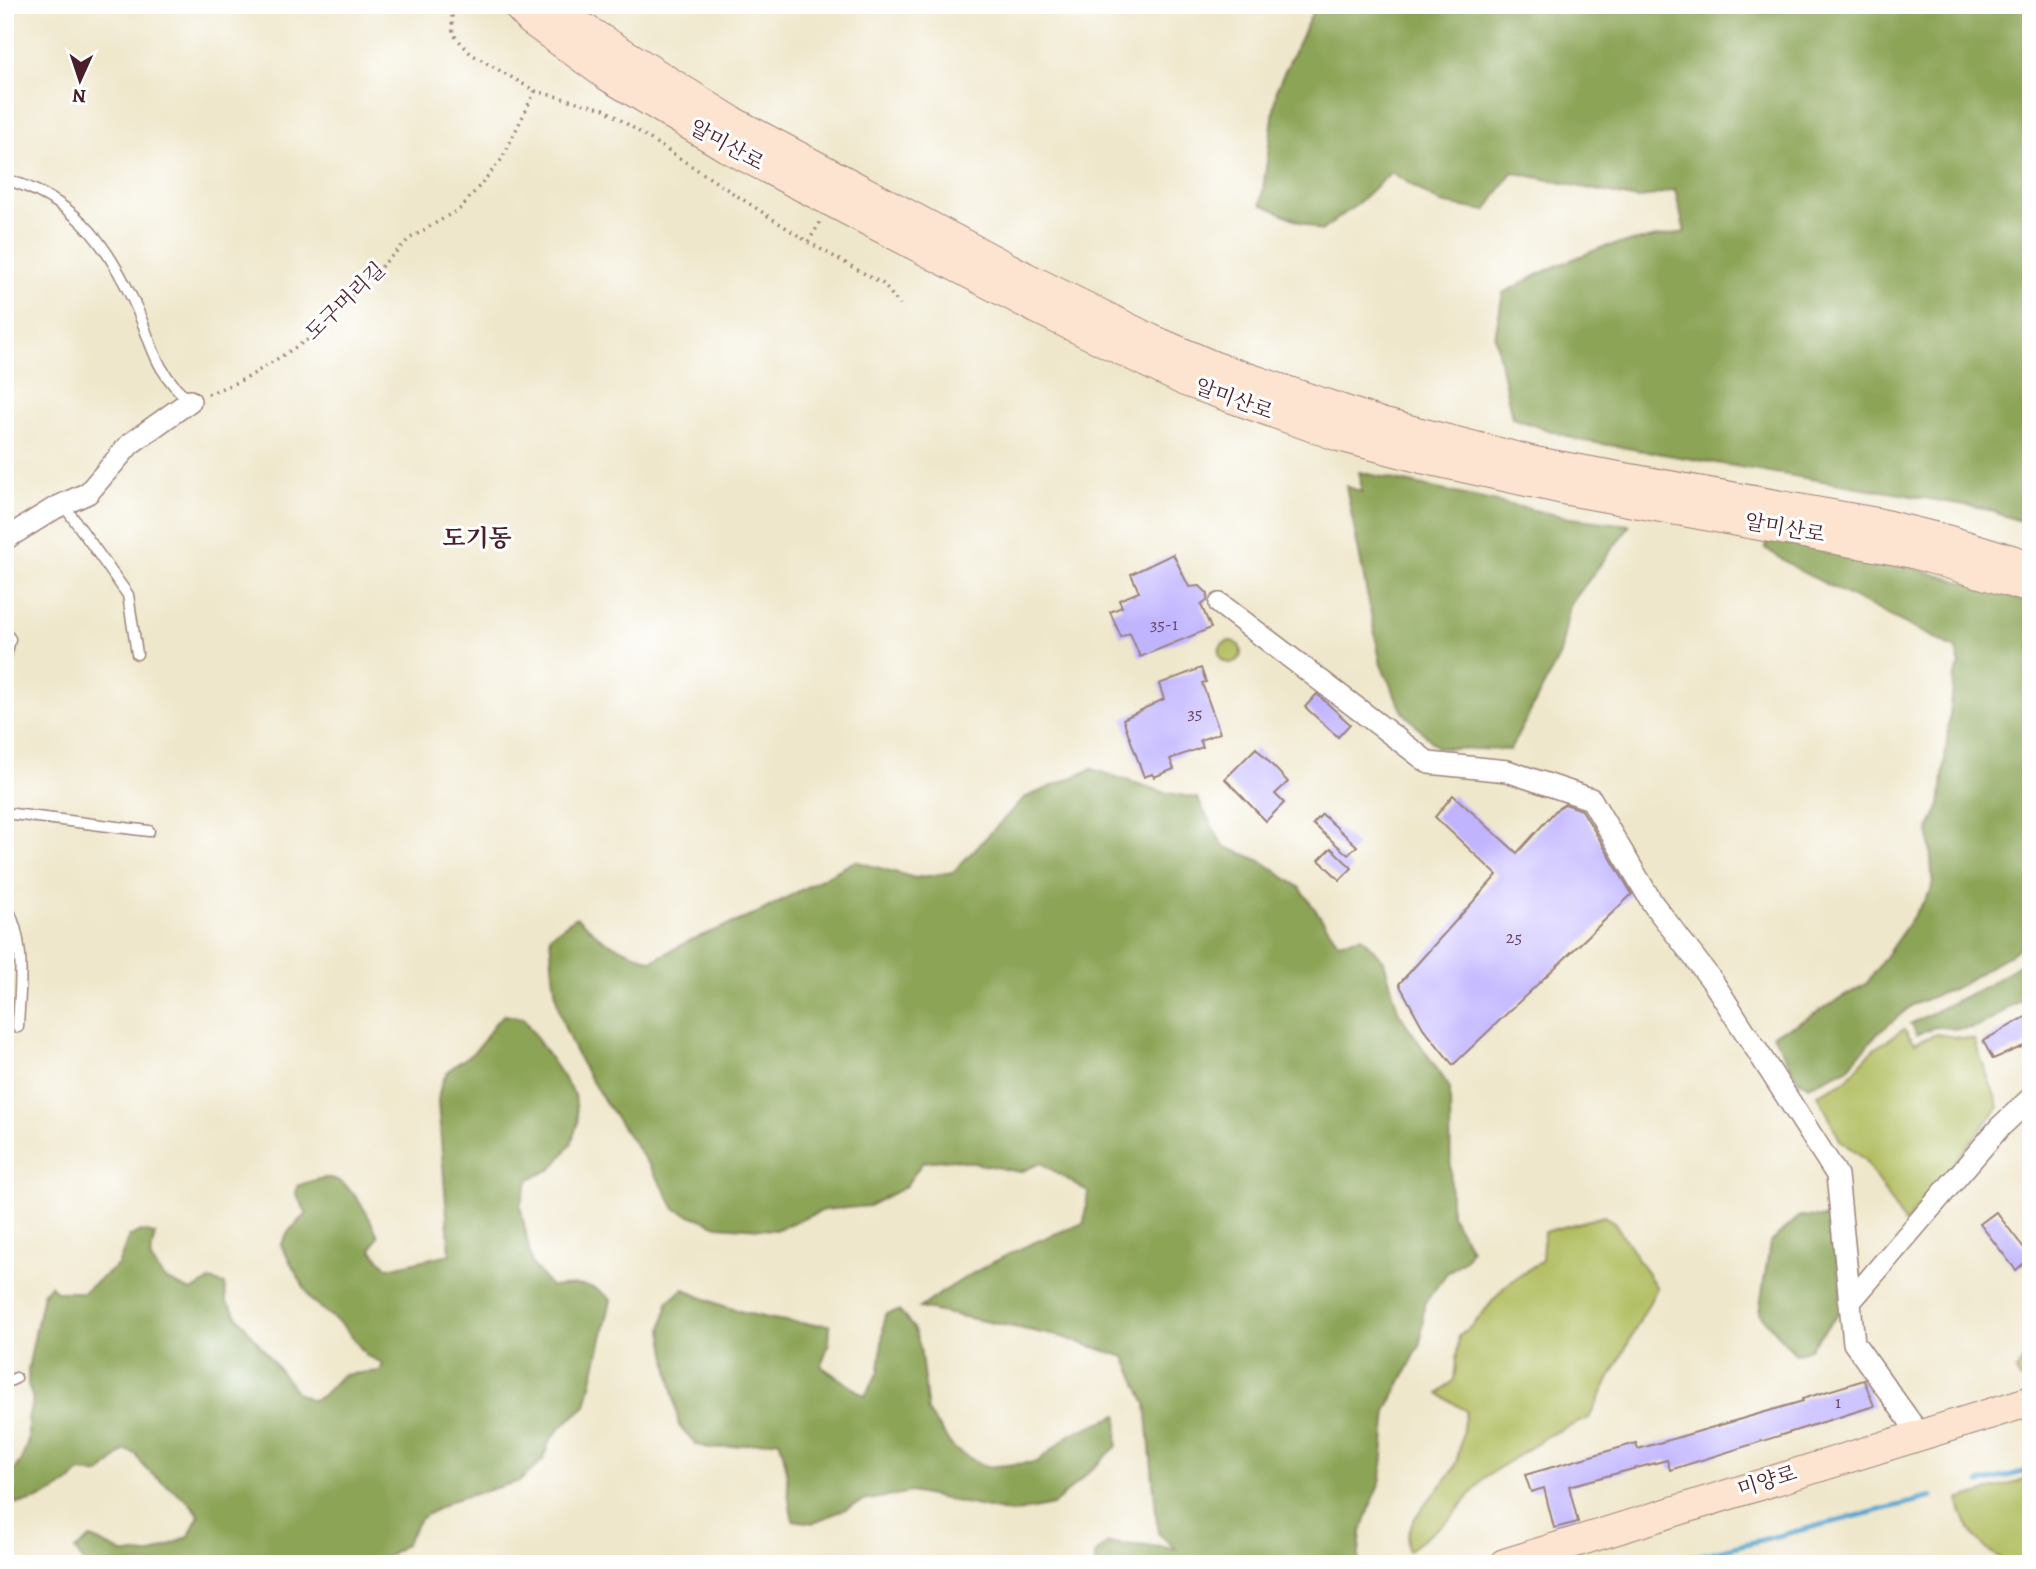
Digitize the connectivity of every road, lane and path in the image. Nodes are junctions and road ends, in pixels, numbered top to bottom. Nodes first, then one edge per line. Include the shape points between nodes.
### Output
1 (458, 5) edge
2 (517, 5) edge
3 (532, 5) edge
4 (535, 91) junction
5 (5, 178) edge
6 (821, 221) dead end
7 (808, 242) junction
8 (900, 306) dead end
9 (190, 401) junction
10 (63, 505) junction
11 (5, 539) edge
12 (2031, 566) edge
13 (2031, 588) edge
14 (1220, 604) dead end
15 (5, 632) edge
16 (137, 654) dead end
17 (5, 661) edge
18 (5, 813) edge
19 (149, 831) dead end
20 (5, 903) edge
21 (18, 1027) dead end
22 (2031, 1098) edge
23 (1850, 1302) junction
24 (2031, 1401) edge
25 (1919, 1434) junction
26 (1504, 1564) edge

1 - 4 path via 452,15 453,34 471,54
2 - 13 main road, 알미산로 via 608,76 724,146 1185,381 1339,436 1422,458 1568,490 1913,553
3 - 12 main road, 알미산로 via 567,18 733,122 1025,277 1215,367 1381,423 1522,458 1877,523
4 - 7 path via 604,109
4 - 9 path, 도구머리길 via 502,159 461,208 409,239 307,340 247,379
5 - 9 lane via 39,189 78,216 133,300 169,383
6 - 7 path
7 - 8 path via 883,284
9 - 10 street via 130,444 88,493
10 - 11 street
10 - 16 lane via 128,595
14 - 23 street via 1429,763 1507,771 1591,799 1653,904 1713,982 1837,1175
15 - 17 lane via 10,639
18 - 19 lane
20 - 21 lane via 22,951
22 - 23 street via 1999,1128
23 - 25 street via 1854,1343
24 - 25 main road, 미양로
25 - 26 main road, 미양로

